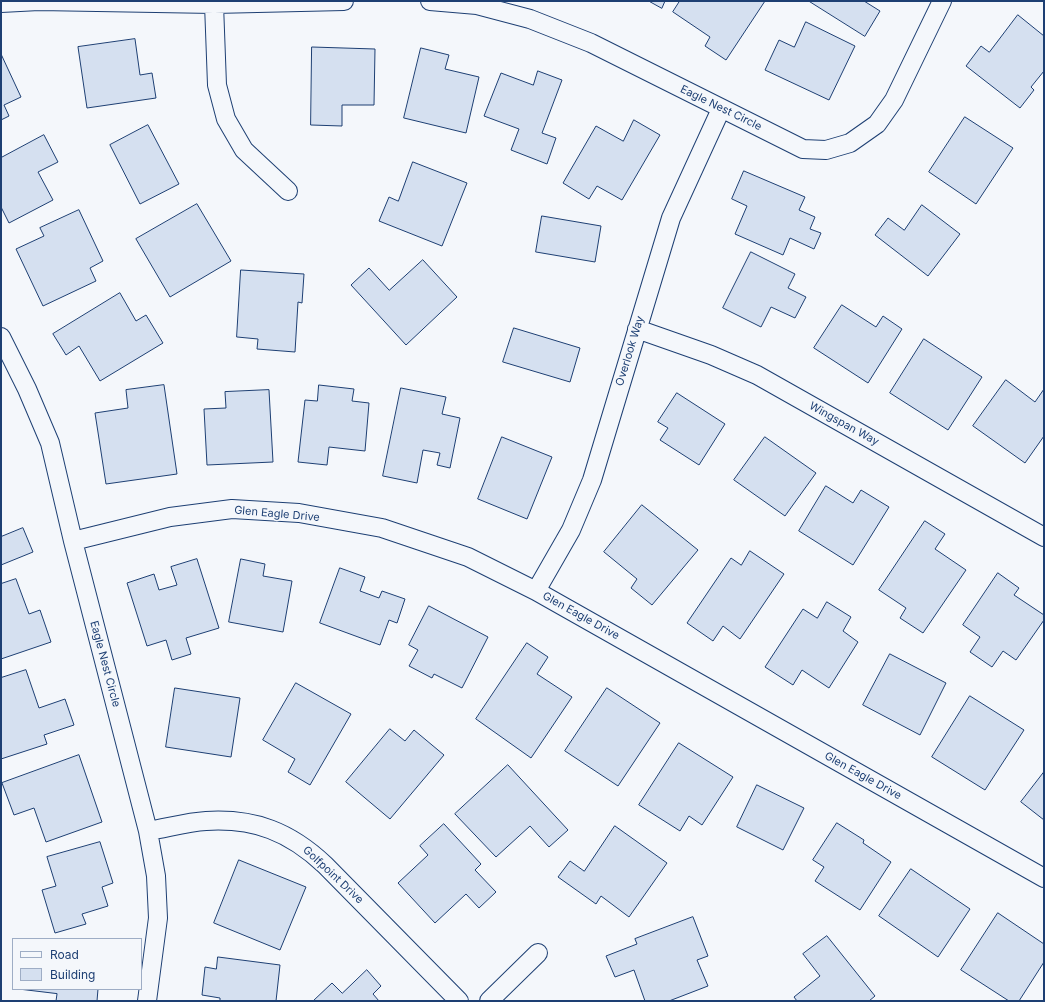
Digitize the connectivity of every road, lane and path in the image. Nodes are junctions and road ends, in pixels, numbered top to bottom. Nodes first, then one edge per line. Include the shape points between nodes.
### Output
1 (344, 1) edge
2 (430, 1) edge
3 (942, 1) edge
4 (1, 3) edge
5 (214, 4) junction
6 (721, 109) junction
7 (288, 191) dead end
8 (637, 329) junction
9 (1, 336) edge
10 (1044, 536) edge
11 (73, 541) junction
12 (536, 591) junction
13 (148, 831) junction
14 (1044, 878) edge
15 (538, 953) dead end
16 (147, 1001) edge
17 (459, 1001) edge
18 (489, 1001) edge

1 - 5 street
2 - 6 street, Eagle Nest Circle via 477,5 530,19 591,44
3 - 6 street, Eagle Nest Circle via 894,100 877,124 850,143 826,150 803,149
4 - 5 street via 39,1
5 - 7 street via 217,85 226,119 244,150
6 - 8 street, Overlook Way via 672,218
8 - 10 street, Wingspan Way via 757,374
8 - 12 street, Overlook Way via 592,480 571,530
9 - 11 street, Eagle Nest Circle via 50,443
11 - 12 street, Glen Eagle Drive via 170,517 232,509 299,513 382,528 468,557
11 - 13 street, Eagle Nest Circle
12 - 14 street, Glen Eagle Drive
13 - 16 street, Eagle Nest Circle via 156,876 158,918
13 - 17 street, Golfpoint Drive via 205,821 241,821 275,830 317,857
15 - 18 street

